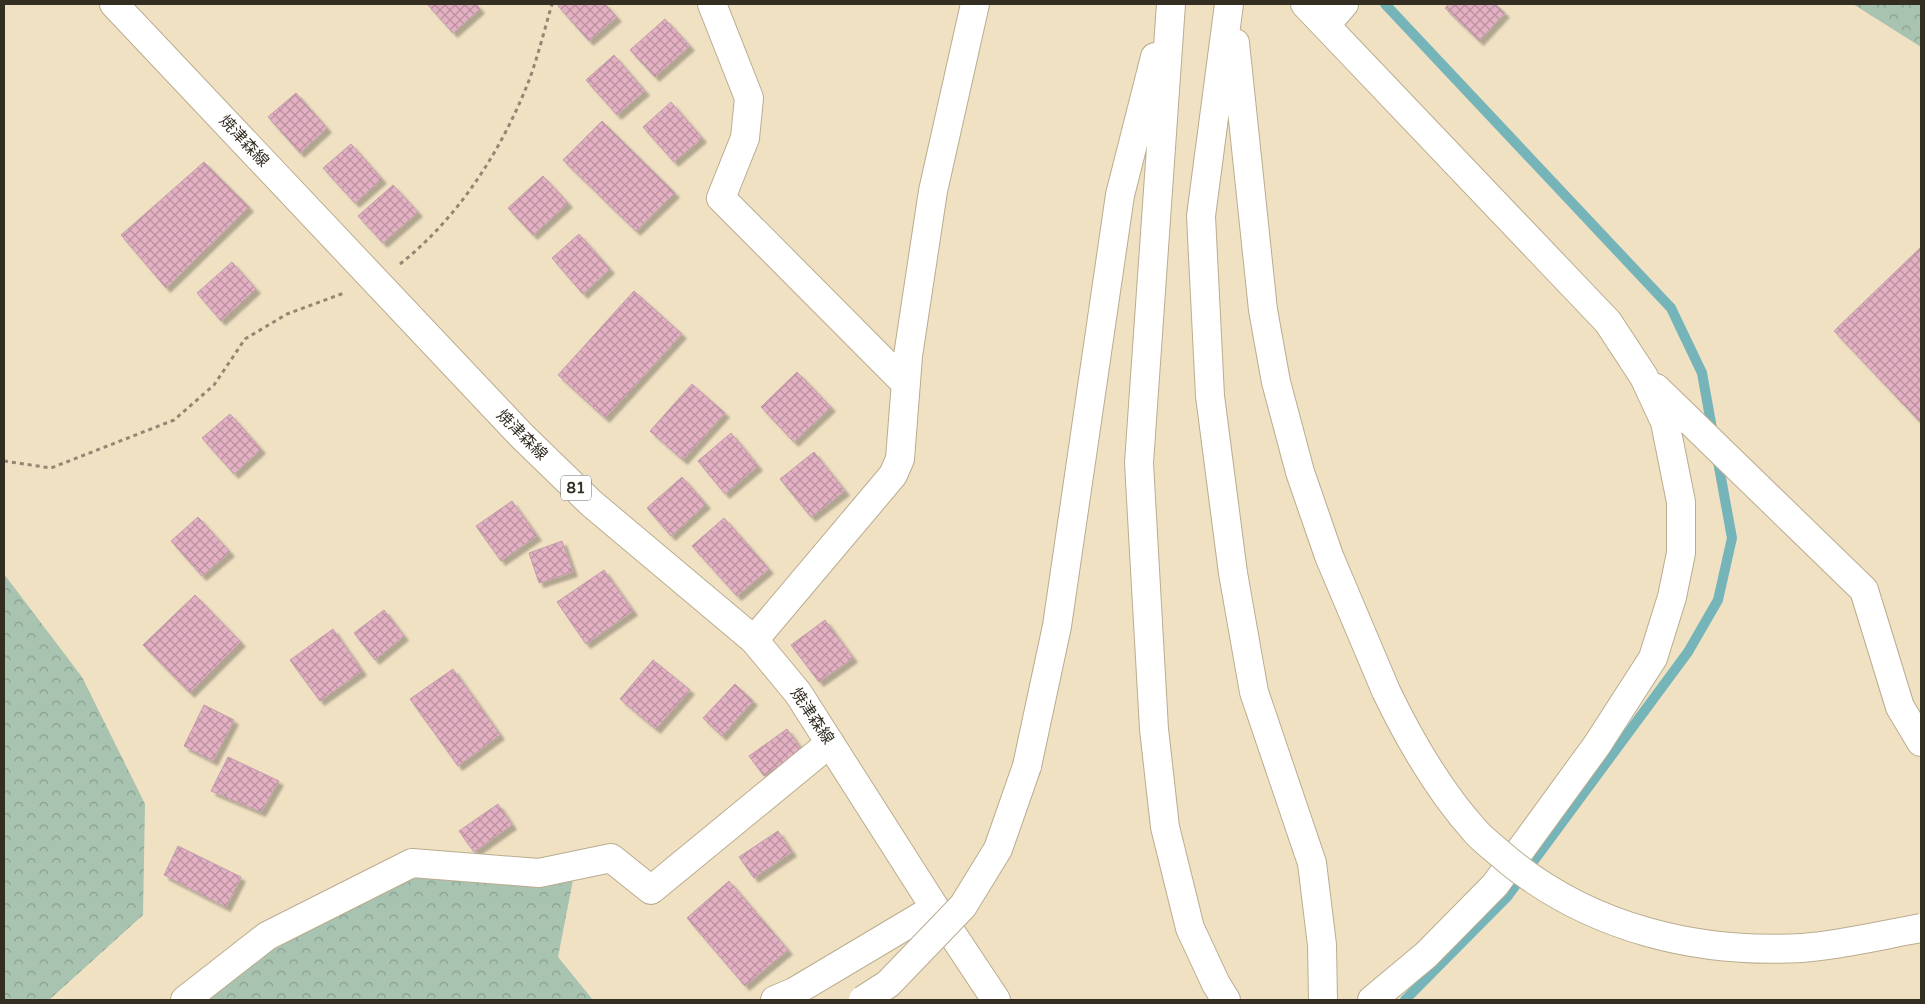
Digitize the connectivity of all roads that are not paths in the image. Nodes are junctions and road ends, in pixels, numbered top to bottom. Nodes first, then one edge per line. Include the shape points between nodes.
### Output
1 (114, 4) edge
2 (712, 4) edge
3 (975, 4) edge
4 (1170, 4) edge
5 (1230, 4) edge
6 (1305, 4) edge
7 (1344, 4) edge
8 (1326, 25) junction
9 (1644, 377) junction
10 (906, 384) junction
11 (754, 640) junction
12 (1921, 742) edge
13 (830, 743) junction
14 (935, 908) junction
15 (1921, 928) edge
16 (1221, 992) edge
17 (185, 1000) edge
18 (774, 1000) edge
19 (862, 1000) edge
20 (996, 1000) edge
21 (1323, 1000) edge
22 (1372, 1000) edge

1 - 11 main road, 焼津森線 / 81 via 522,436 591,503
2 - 10 main road via 749,98 746,138 721,198
3 - 10 main road via 933,191
4 - 16 main road via 1139,463 1154,729 1164,827 1190,928
4 - 19 main road, bridge via 1120,195 1057,626 1027,766 998,849 963,906 888,984
5 - 15 main road, bridge via 1263,310 1276,382 1300,472 1329,556 1386,692 1438,782 1477,832 1496,850 1549,890 1613,922 1653,934 1707,944 1759,949 1803,948
5 - 21 main road via 1201,216 1210,396 1233,573 1254,692 1312,863 1322,945
6 - 8 main road
7 - 8 main road
8 - 9 main road via 1608,322
9 - 12 main road via 1864,590 1900,707
9 - 22 main road via 1665,422 1681,502 1680,553 1672,598 1653,658 1597,745 1495,885 1426,955
10 - 11 main road via 900,459 893,475
11 - 13 main road, 焼津森線 / 81 via 798,693
13 - 14 main road, 焼津森線 / 81
13 - 17 main road via 651,890 612,858 539,873 412,863 267,936
14 - 18 main road via 794,992
14 - 20 main road, 焼津森線 / 81

